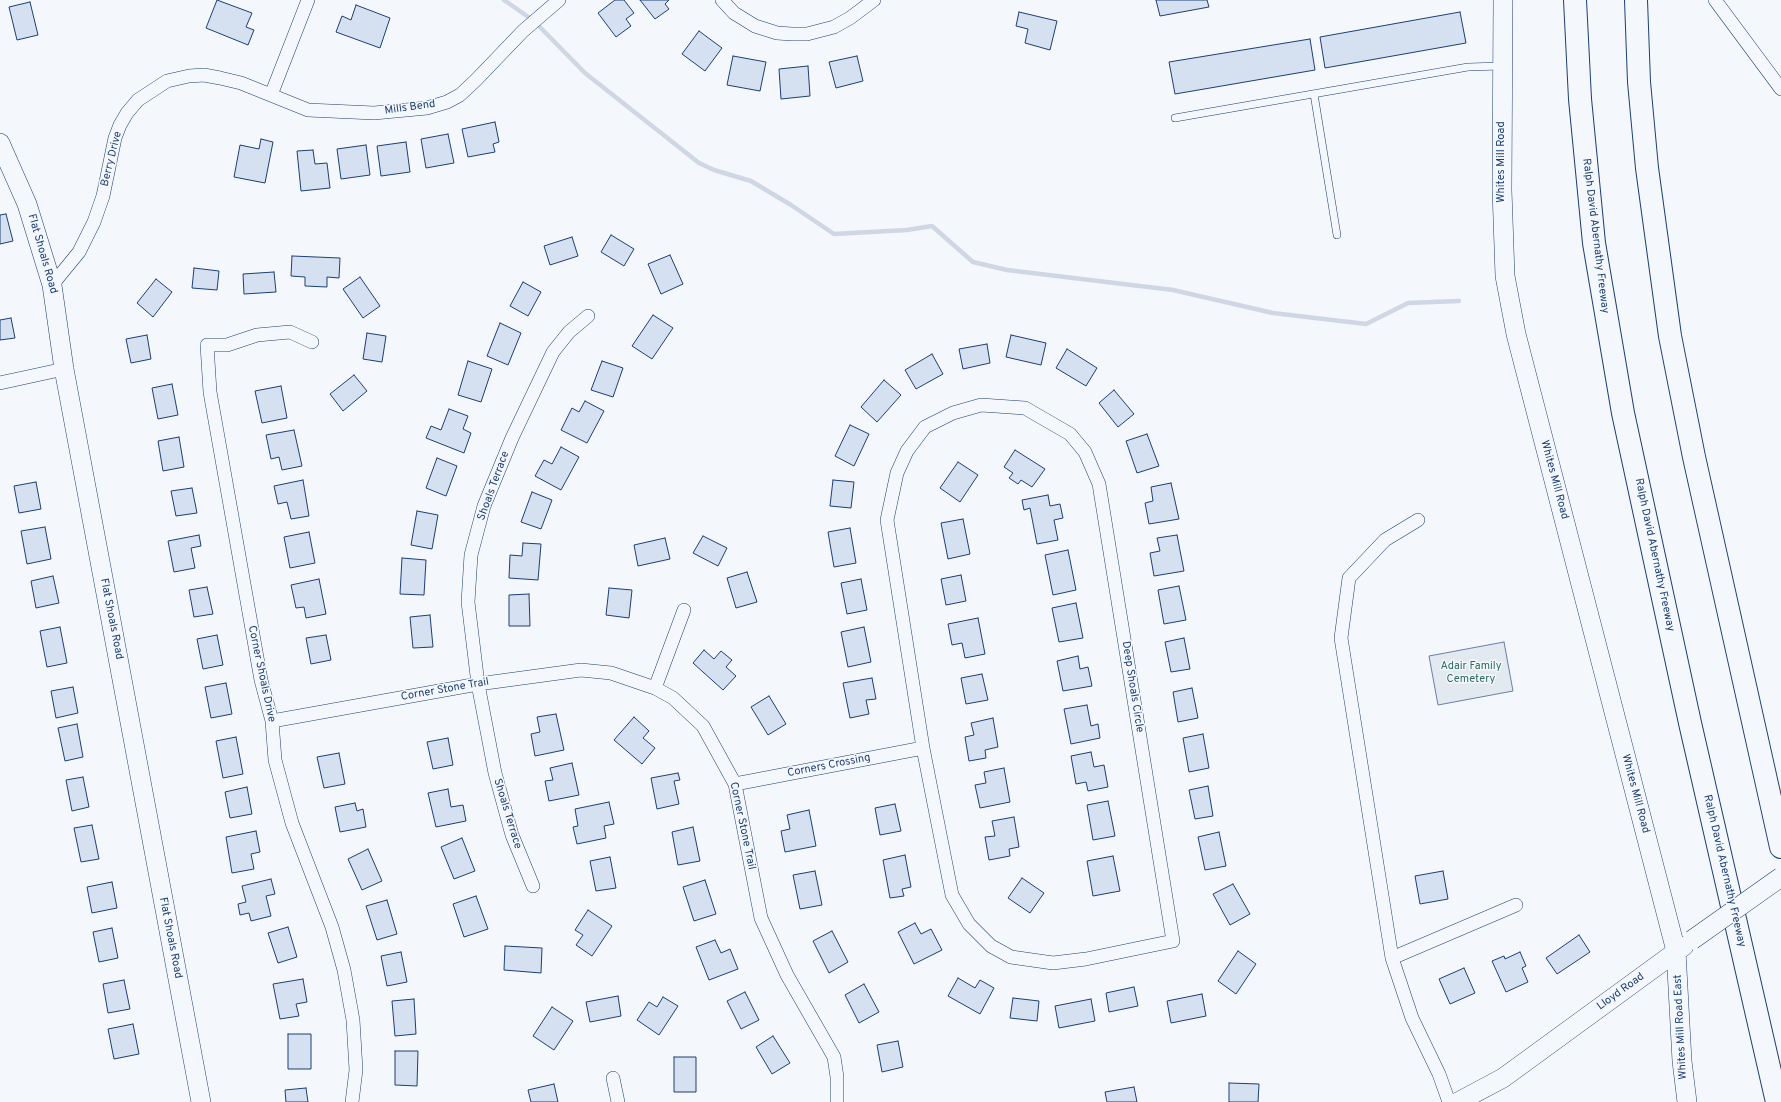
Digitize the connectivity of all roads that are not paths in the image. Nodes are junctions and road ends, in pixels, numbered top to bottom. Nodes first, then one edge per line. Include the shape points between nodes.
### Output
1 (308, 0) edge
2 (559, 0) edge
3 (722, 0) edge
4 (874, 0) edge
5 (1503, 0) edge
6 (1575, 0) edge
7 (1636, 0) edge
8 (1714, 0) edge
9 (1503, 66) junction
10 (1781, 89) edge
11 (1314, 94) junction
12 (272, 95) junction
13 (1175, 118) dead end
14 (0, 143) edge
15 (1337, 235) dead end
16 (52, 285) junction
17 (588, 316) dead end
18 (312, 342) dead end
19 (64, 369) junction
20 (0, 383) edge
21 (1418, 520) dead end
22 (684, 610) dead end
23 (478, 684) junction
24 (655, 688) junction
25 (272, 721) junction
26 (923, 748) junction
27 (735, 784) junction
28 (1781, 847) edge
29 (1781, 877) edge
30 (533, 886) dead end
31 (1516, 905) dead end
32 (1676, 951) junction
33 (1392, 958) junction
34 (613, 1078) dead end
35 (201, 1102) edge
36 (352, 1102) edge
37 (618, 1102) edge
38 (837, 1102) edge
39 (1449, 1102) edge
40 (1459, 1102) edge
41 (1686, 1102) edge
42 (1777, 1102) edge

1 - 12 street
2 - 12 street, Mills Bend via 460,95 447,102 428,108 374,113 337,113 308,110
3 - 4 street via 734,13 755,26 777,33 807,34 834,27
5 - 9 street, Whites Mill Road
6 - 42 highway, Ralph David Abernathy Freeway via 1580,99 1594,243 1621,405
7 - 28 highway via 1639,82 1670,336 1694,457
8 - 10 street
9 - 11 lane via 1468,67
9 - 32 street, Whites Mill Road via 1502,190 1505,276 1516,334
11 - 13 lane
11 - 15 lane
12 - 16 street, Berry Drive via 241,83 204,75 178,77 167,81 138,100 127,114 115,138 103,196 92,228 79,252
14 - 16 street, Flat Shoals Road via 28,204
16 - 19 street, Flat Shoals Road
17 - 23 street, Shoals Terrace via 569,332 553,352 512,438 484,506 471,555 468,602
18 - 25 street, Corner Shoals Drive via 290,332 257,335 227,345 207,345 212,399 261,680
19 - 20 street
19 - 35 street, Flat Shoals Road
21 - 33 street via 1385,540 1349,578 1341,638
22 - 24 street
23 - 24 street, Corner Stone Trail via 581,670 611,673
23 - 25 street, Corner Stone Trail
23 - 30 street, Shoals Terrace via 495,773 512,835
24 - 27 street, Corner Stone Trail via 673,698 703,726
25 - 36 street, Corner Shoals Drive via 275,760 292,823 332,927 344,970 353,1020 356,1070
26 - 26 street, Deep Shoals Circle via 952,895 969,924 991,946 1011,957 1053,963 1086,959 1173,941 1099,484 1085,452 1070,434 1025,408 981,405 953,413 925,427 907,451 897,473 887,520
26 - 27 street, Corners Crossing
27 - 38 street, Corner Stone Trail via 761,918 787,975 834,1057
29 - 32 street, Lloyd Road, bridge
31 - 33 street
32 - 40 street, Lloyd Road via 1503,1078
32 - 41 street, Whites Mill Road East
33 - 39 street via 1412,1018 1439,1074
34 - 37 street

